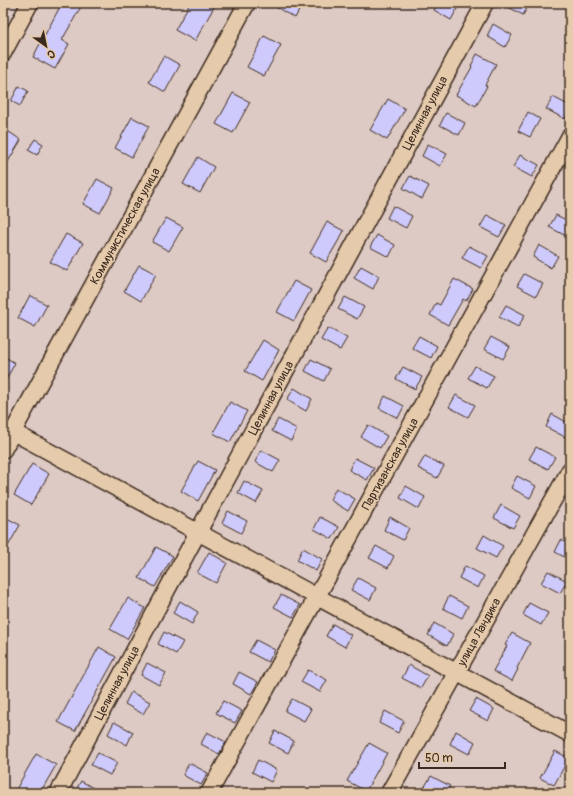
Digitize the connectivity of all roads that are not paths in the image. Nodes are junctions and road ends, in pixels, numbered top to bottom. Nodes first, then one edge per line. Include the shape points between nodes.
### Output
1 (30, 3) edge
2 (247, 3) edge
3 (485, 3) edge
4 (3, 53) edge
5 (570, 136) edge
6 (13, 432) junction
7 (3, 450) edge
8 (570, 470) edge
9 (198, 532) junction
10 (317, 597) junction
11 (456, 673) junction
12 (570, 734) edge
13 (58, 793) edge
14 (209, 793) edge
15 (389, 793) edge

1 - 4 street
2 - 6 street, Коммунистическая улица
3 - 9 street, Целинная улица
5 - 10 street, Партизанская улица
6 - 7 street, Коммунистическая улица
6 - 9 street
8 - 11 street, улица Ландика
9 - 10 street
9 - 13 street, Целинная улица
10 - 11 street
10 - 14 street, Партизанская улица
11 - 12 street
11 - 15 street, улица Ландика

